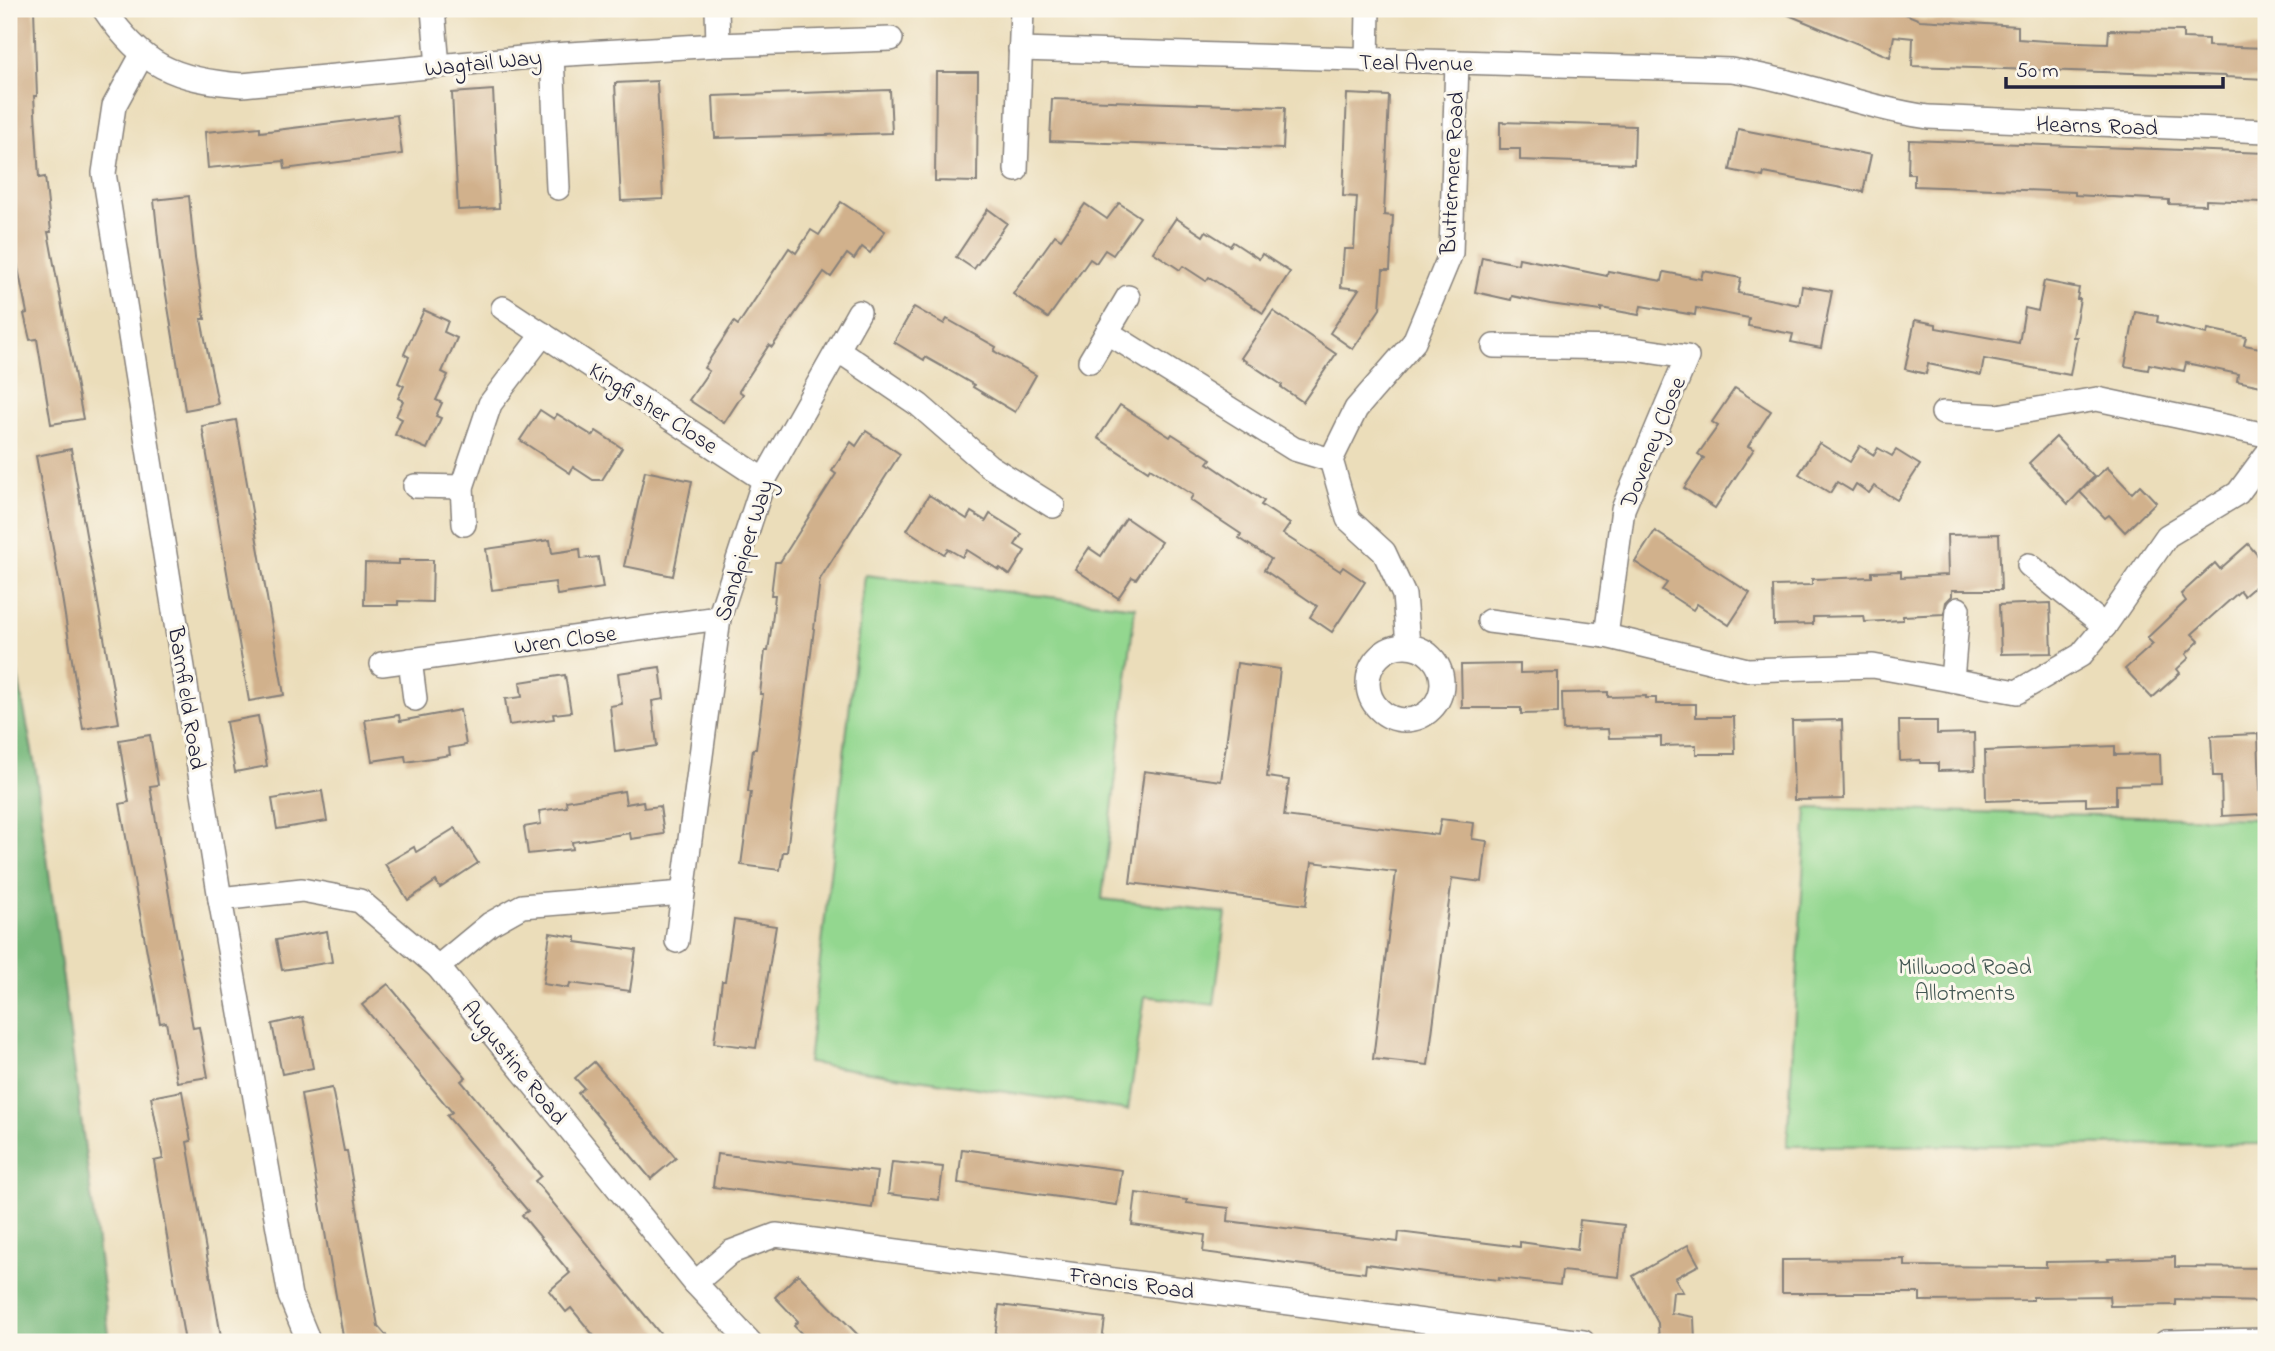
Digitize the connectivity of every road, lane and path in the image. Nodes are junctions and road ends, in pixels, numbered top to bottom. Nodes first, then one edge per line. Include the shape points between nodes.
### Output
1 (104, 9) edge
2 (433, 9) edge
3 (717, 9) edge
4 (1022, 9) edge
5 (1368, 9) edge
6 (891, 39) dead end
7 (718, 45) junction
8 (1020, 49) junction
9 (142, 55) junction
10 (552, 55) junction
11 (1367, 61) junction
12 (1457, 62) junction
13 (438, 66) junction
14 (1928, 117) joint
15 (2266, 131) edge
16 (1017, 170) dead end
17 (558, 188) dead end
18 (1128, 297) dead end
19 (503, 308) dead end
20 (859, 312) dead end
21 (1108, 332) junction
22 (543, 334) junction
23 (1494, 346) dead end
24 (838, 350) junction
25 (1090, 361) dead end
26 (1943, 413) dead end
27 (2266, 435) edge
28 (2266, 455) edge
29 (1331, 460) junction
30 (764, 480) junction
31 (415, 486) dead end
32 (462, 487) junction
33 (1053, 506) dead end
34 (464, 524) dead end
35 (2029, 565) dead end
36 (1958, 609) dead end
37 (719, 618) junction
38 (1489, 621) dead end
39 (2105, 626) junction
40 (1606, 636) junction
41 (1408, 645) dead end
42 (410, 660) junction
43 (382, 664) dead end
44 (1952, 680) junction
45 (415, 699) dead end
46 (683, 893) junction
47 (220, 899) junction
48 (677, 941) dead end
49 (438, 967) junction
50 (695, 1283) junction
51 (2266, 1340) edge
52 (310, 1342) edge
53 (750, 1342) edge
54 (1583, 1342) edge
55 (2166, 1342) edge

1 - 9 street, Wagtail Way
2 - 13 street
3 - 7 street
4 - 8 street
5 - 11 street
6 - 7 street, Wagtail Way
7 - 10 street, Wagtail Way
8 - 11 street, Teal Avenue
8 - 16 street
9 - 13 street, Wagtail Way via 171,71 211,83 242,85
9 - 47 street, Barnfield Road via 114,106 104,173
10 - 13 street, Wagtail Way
10 - 17 street
11 - 12 street, Teal Avenue
12 - 14 street, Teal Avenue via 1731,70
12 - 29 street, Buttermere Road via 1451,253 1413,342 1356,409
14 - 15 street, Hearns Road
18 - 21 street
19 - 22 street, Kingfisher Close
20 - 24 street, Sandpiper Way
21 - 25 street
21 - 29 street via 1294,449
22 - 30 street, Kingfisher Close
22 - 32 street via 490,404
23 - 40 street, Doveney Close via 1627,348 1687,357 1622,509
24 - 30 street, Sandpiper Way
24 - 33 street via 919,405 989,466
26 - 27 street via 1997,416 2097,399
28 - 39 street via 2238,493 2167,536
29 - 41 street via 1348,519 1384,552 1404,595
30 - 37 street, Sandpiper Way
31 - 32 street
32 - 34 street
35 - 39 street
36 - 44 street
37 - 42 street, Wren Close
37 - 46 street, Sandpiper Way
38 - 40 street
39 - 44 street via 2081,655 2017,692
40 - 44 street via 1746,670 1873,666
42 - 43 street, Wren Close
42 - 45 street
46 - 48 street, Sandpiper Way
46 - 49 street via 522,906 490,924
47 - 49 street, Augustine Road via 302,890 360,901
47 - 52 street, Barnfield Road via 290,1296
49 - 50 street, Augustine Road
50 - 53 street, Augustine Road
50 - 54 street, Francis Road via 731,1252 776,1235
51 - 55 street

